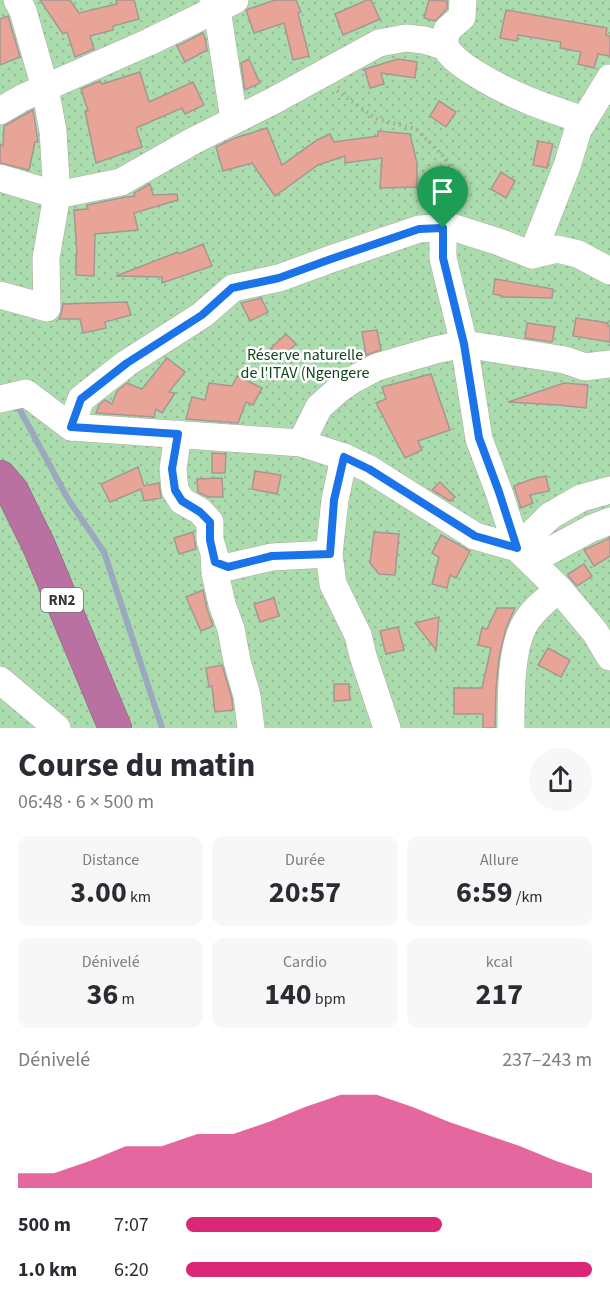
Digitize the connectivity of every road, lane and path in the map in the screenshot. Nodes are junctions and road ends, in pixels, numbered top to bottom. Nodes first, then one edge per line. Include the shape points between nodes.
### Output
1 (17, 0) edge
2 (463, 0) edge
3 (221, 3) edge
4 (444, 46) junction
5 (316, 77) junction
6 (610, 78) edge
7 (45, 88) junction
8 (0, 111) edge
9 (234, 120) junction
10 (584, 120) junction
11 (0, 178) edge
12 (57, 195) junction
13 (443, 228) junction
14 (532, 255) junction
15 (610, 271) edge
16 (0, 295) edge
17 (464, 344) junction
18 (610, 364) edge
19 (13, 396) edge
20 (71, 427) junction
21 (178, 434) junction
22 (301, 443) junction
23 (344, 457) junction
24 (0, 477) edge
25 (610, 490) edge
26 (610, 521) edge
27 (330, 554) junction
28 (524, 555) junction
29 (215, 562) junction
30 (559, 589) junction
31 (610, 657) edge
32 (0, 680) edge
33 (57, 728) edge
34 (115, 728) edge
35 (251, 728) edge
36 (387, 728) edge
37 (511, 728) edge

1 - 7 street
2 - 4 street via 462,17 447,30
3 - 7 street via 149,42
3 - 9 street
4 - 5 street via 406,38 379,43
4 - 10 street via 461,65 498,88
5 - 9 street
5 - 13 path via 377,119 416,129 444,157 455,173
6 - 10 street
7 - 8 street
7 - 12 street via 53,131
9 - 12 street via 121,182
10 - 14 street
11 - 12 street
12 - 16 street via 46,258 47,308
13 - 14 street via 452,227
13 - 17 street via 443,258
13 - 20 street via 419,229 279,278 232,288 202,315 127,363 81,399
14 - 15 street via 557,249 578,254
17 - 18 street via 565,360 585,367
17 - 22 street via 397,360 354,379 319,407
17 - 28 street via 479,438
19 - 20 street
20 - 21 street
21 - 22 street
21 - 29 street via 172,469 175,490 182,501 210,522
22 - 23 street
23 - 27 street via 334,500
23 - 28 street via 475,536
24 - 34 highway, RN2 via 12,491 39,546
25 - 28 street via 581,498 550,516
26 - 28 street
27 - 29 street via 272,556 228,567
27 - 36 street via 333,584 358,635
28 - 30 street
29 - 35 street
30 - 31 street
30 - 37 street via 534,610 519,640 512,674
32 - 33 street

